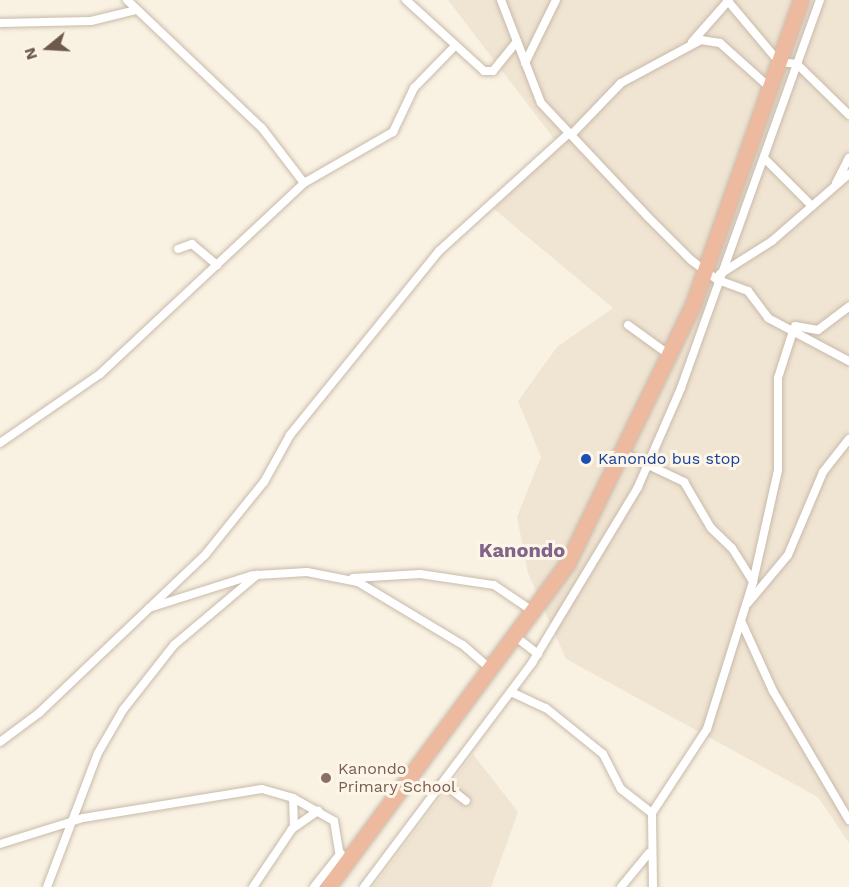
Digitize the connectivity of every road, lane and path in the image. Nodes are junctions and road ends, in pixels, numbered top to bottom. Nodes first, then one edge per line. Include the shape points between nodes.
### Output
1 (142, 0) edge
2 (406, 0) edge
3 (501, 0) edge
4 (556, 0) edge
5 (728, 0) edge
6 (801, 0) edge
7 (820, 0) edge
8 (132, 5) edge
9 (0, 23) edge
10 (517, 41) junction
11 (692, 42) junction
12 (455, 46) junction
13 (778, 62) junction
14 (525, 63) junction
15 (797, 64) junction
16 (769, 87) junction
17 (849, 115) edge
18 (570, 134) junction
19 (764, 158) junction
20 (849, 158) edge
21 (849, 174) edge
22 (304, 183) junction
23 (836, 183) junction
24 (812, 206) junction
25 (178, 249) dead end
26 (218, 265) junction
27 (715, 274) junction
28 (849, 307) edge
29 (628, 325) dead end
30 (791, 326) junction
31 (668, 354) junction
32 (849, 361) edge
33 (849, 439) edge
34 (0, 443) edge
35 (623, 453) junction
36 (648, 466) junction
37 (257, 575) junction
38 (349, 578) junction
39 (753, 582) junction
40 (747, 604) junction
41 (149, 608) junction
42 (534, 612) junction
43 (742, 623) junction
44 (516, 637) junction
45 (538, 654) junction
46 (492, 671) junction
47 (511, 692) junction
48 (0, 742) edge
49 (443, 783) junction
50 (293, 798) junction
51 (466, 801) dead end
52 (318, 811) junction
53 (652, 813) junction
54 (848, 815) edge
55 (69, 824) junction
56 (292, 829) junction
57 (0, 844) edge
58 (649, 852) junction
59 (340, 853) junction
60 (342, 868) junction
61 (47, 887) edge
62 (253, 887) edge
63 (314, 887) edge
64 (328, 887) edge
65 (364, 887) edge
66 (621, 887) edge
67 (653, 887) edge

1 - 8 street
2 - 12 street
3 - 10 street
4 - 14 street
5 - 11 street
5 - 13 street
6 - 13 highway
7 - 15 street
8 - 9 street via 91,21
8 - 22 street via 255,121
10 - 12 street via 490,73
10 - 14 street
11 - 16 street via 720,43
11 - 18 street via 621,83
12 - 22 street via 414,88 393,132
13 - 15 street
13 - 16 highway
14 - 18 street via 541,103
15 - 17 street
15 - 19 street
16 - 27 highway
18 - 27 street via 681,252
18 - 41 street via 439,251 279,449 264,482 205,555
19 - 24 street
19 - 27 street
20 - 23 street
21 - 23 street
22 - 26 street
23 - 24 street
24 - 27 street via 772,241
25 - 26 street via 192,244
26 - 34 street via 81,389
27 - 30 street via 744,288 761,312
27 - 31 highway
27 - 36 street
28 - 30 street via 818,330
29 - 31 street
30 - 32 street
30 - 39 street via 778,378 778,470
31 - 35 highway
33 - 40 street via 819,479 788,555
35 - 36 street
35 - 42 highway via 567,564
36 - 39 street via 692,491 711,528 732,548
36 - 45 street
37 - 38 street via 281,571
37 - 41 street
37 - 55 street via 213,607 147,677 98,753
38 - 42 street via 420,574 495,585
38 - 46 street via 441,631
39 - 40 street
40 - 43 street
41 - 48 street
42 - 44 highway
43 - 53 street via 700,743
43 - 54 street via 773,692
44 - 45 street
44 - 46 highway
45 - 47 street
46 - 60 highway
47 - 49 street
47 - 53 street via 546,708 603,754 621,789
49 - 51 street
49 - 65 street
50 - 52 street
50 - 55 street via 244,789
50 - 56 street
52 - 56 street
52 - 59 street via 334,821
53 - 58 street
55 - 57 street
55 - 61 street via 57,870
56 - 62 street
58 - 66 street
58 - 67 street
59 - 60 street
59 - 63 street
60 - 64 highway

